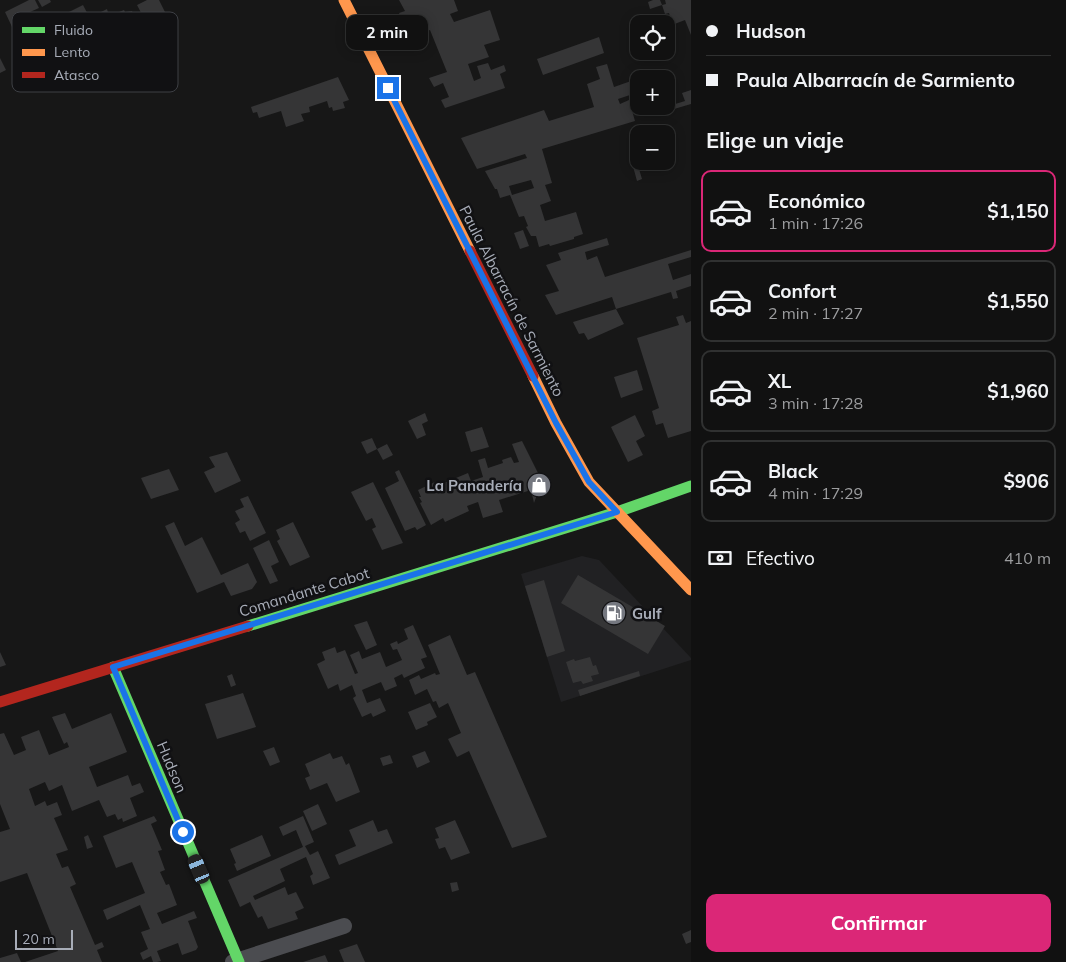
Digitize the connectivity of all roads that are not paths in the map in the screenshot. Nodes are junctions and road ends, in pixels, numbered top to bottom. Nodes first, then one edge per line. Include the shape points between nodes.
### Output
1 (344, 0) edge
2 (691, 486) edge
3 (617, 512) junction
4 (691, 590) edge
5 (113, 667) junction
6 (0, 702) edge
7 (344, 926) dead end
8 (237, 961) edge

1 - 3 main road, Paula Albarracín de Sarmiento via 556,423 589,482
2 - 3 main road, Comandante Cabot
3 - 4 main road, Paula Albarracín de Sarmiento
3 - 5 main road, Comandante Cabot
5 - 6 main road, Comandante Cabot
5 - 8 main road, Hudson
7 - 8 street

